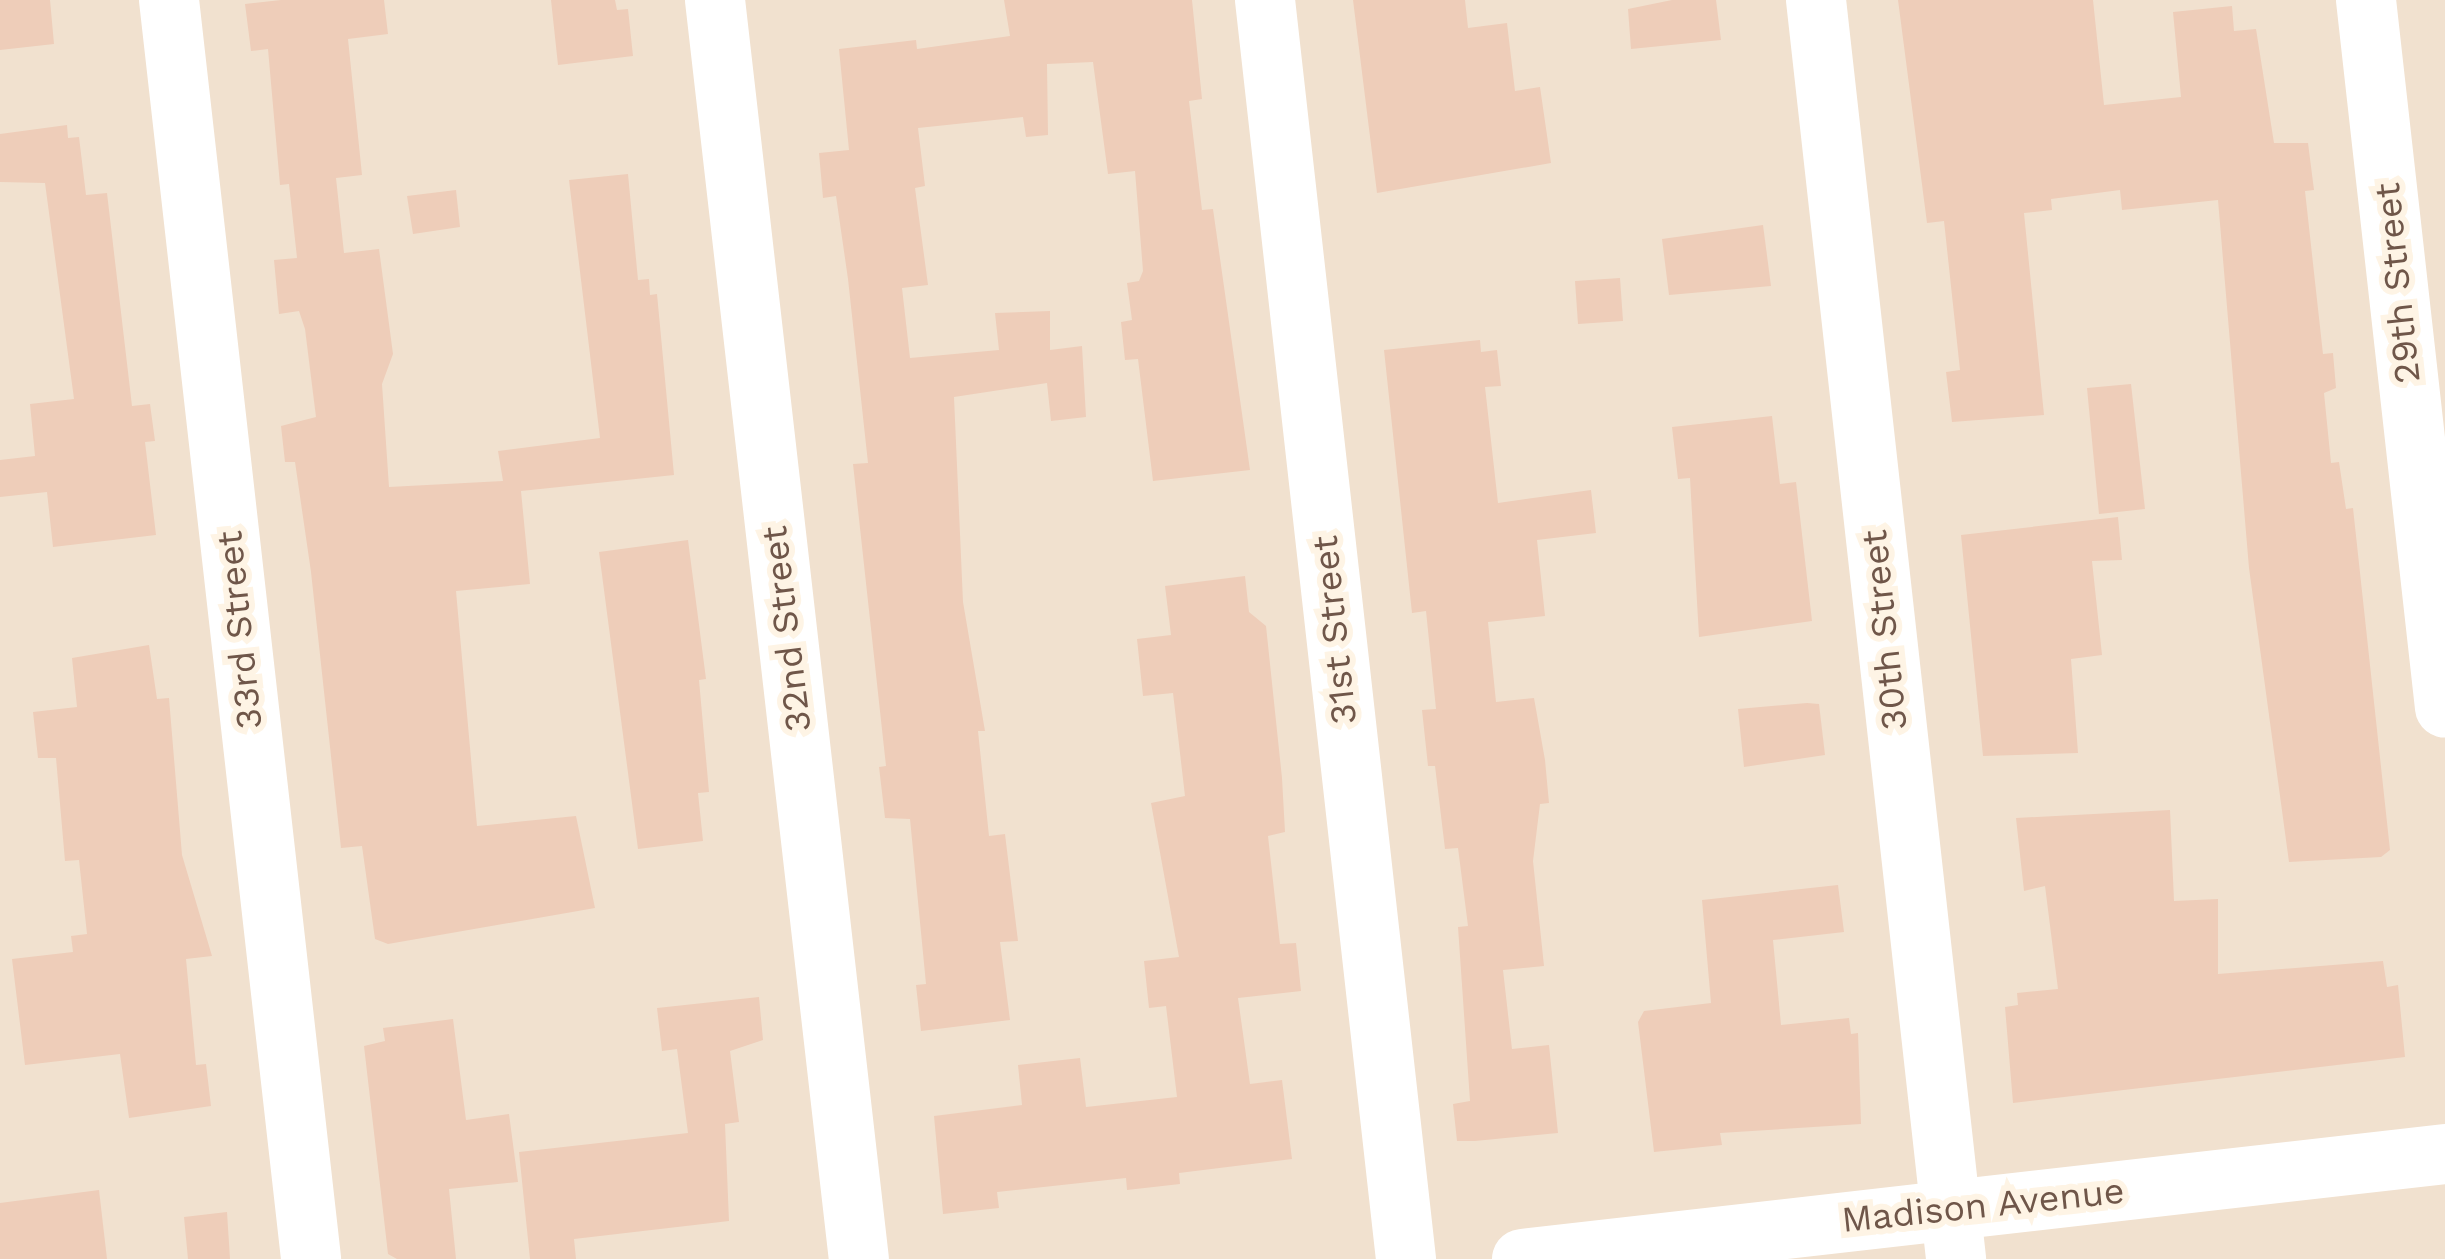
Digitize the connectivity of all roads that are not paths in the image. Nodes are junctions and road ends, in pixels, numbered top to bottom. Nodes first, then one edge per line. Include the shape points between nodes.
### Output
1 (169, 0) edge
2 (715, 0) edge
3 (1265, 0) edge
4 (1816, 0) edge
5 (2366, 0) edge
6 (2445, 709) edge
7 (2445, 1154) edge
8 (1953, 1234) edge
9 (311, 1259) edge
10 (859, 1259) edge
11 (1406, 1259) edge
12 (1522, 1259) edge

1 - 9 street, 33rd Street
2 - 10 street, 32nd Street
3 - 11 street, 31st Street
4 - 8 street, 30th Street
5 - 6 street, 29th Street
7 - 8 street, Madison Avenue
8 - 12 street, Madison Avenue

